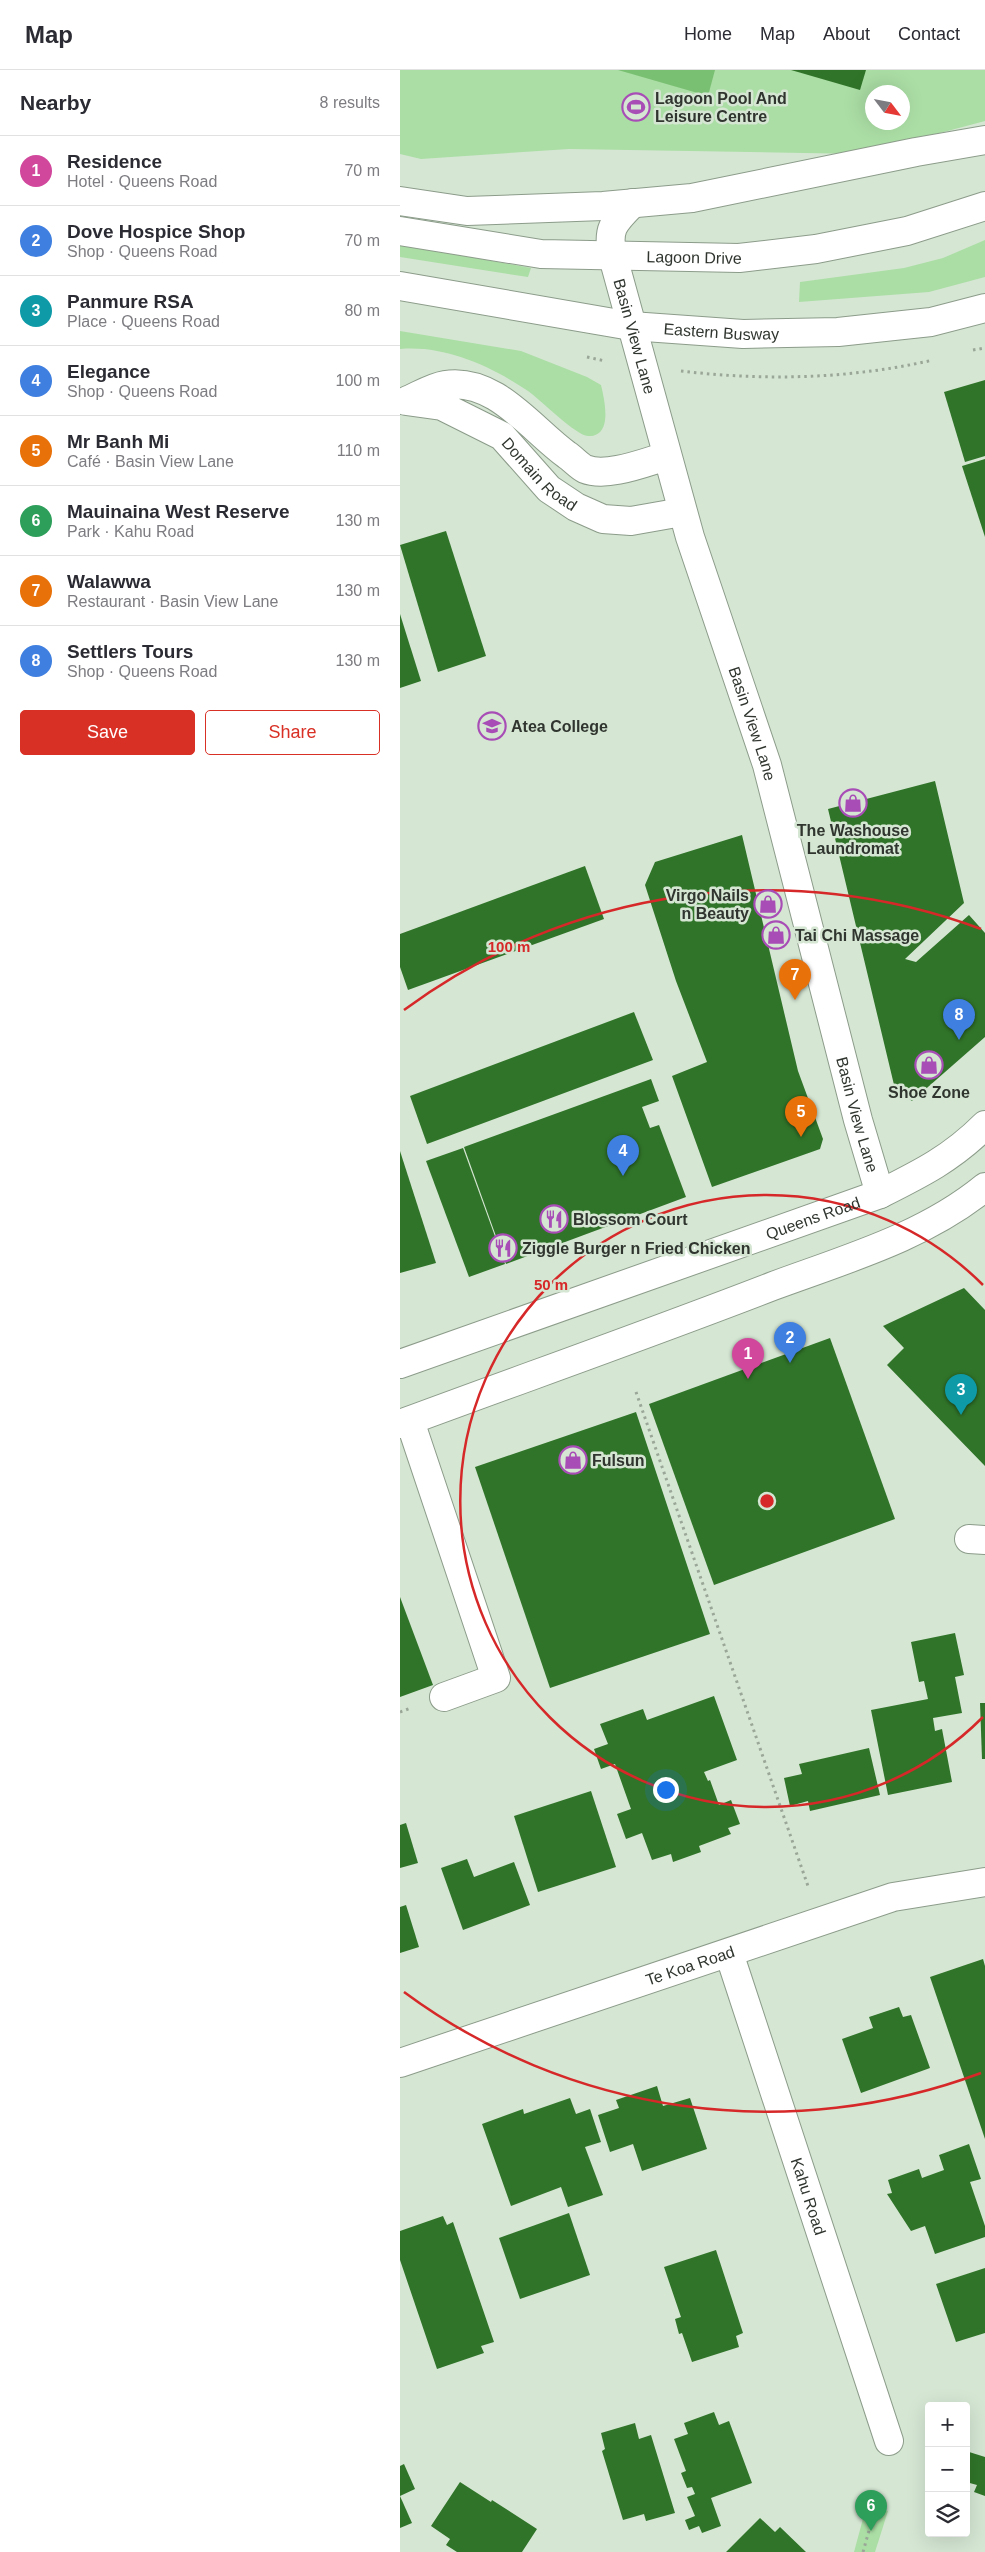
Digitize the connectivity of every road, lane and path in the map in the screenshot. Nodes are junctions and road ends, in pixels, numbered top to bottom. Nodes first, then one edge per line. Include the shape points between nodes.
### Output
1 (985, 140) edge
2 (400, 201) edge
3 (633, 203) junction
4 (985, 206) edge
5 (400, 231) edge
6 (612, 257) junction
7 (400, 286) edge
8 (985, 308) edge
9 (631, 326) junction
10 (403, 402) edge
11 (668, 456) junction
12 (682, 512) junction
13 (985, 1125) edge
14 (985, 1187) edge
15 (880, 1194) junction
16 (400, 1364) edge
17 (636, 1392) dead end
18 (405, 1423) edge
19 (444, 1697) dead end
20 (985, 1882) edge
21 (812, 1897) dead end
22 (730, 1953) junction
23 (400, 2063) edge
24 (889, 2441) dead end
25 (879, 2495) dead end
26 (863, 2552) edge

1 - 3 street via 692,198
2 - 3 street via 468,211
3 - 6 street, Basin View Lane via 614,224 608,239
4 - 6 street, Lagoon Drive via 907,231 816,249 739,258
5 - 6 street, Lagoon Drive via 541,254
6 - 9 street, Basin View Lane
7 - 9 street, Eastern Busway
8 - 9 street, Eastern Busway via 931,322 838,332 743,334
9 - 11 street, Basin View Lane
10 - 11 street, Domain Road via 444,385 473,386 512,407 549,442 586,469 605,472
10 - 12 street, Domain Road via 442,406 502,436 549,489 576,508 603,519 631,521
11 - 12 street, Basin View Lane
12 - 15 street, Basin View Lane via 767,764 855,1110
13 - 15 street, Queens Road via 936,1166
14 - 18 street via 970,1200 910,1234
15 - 16 street, Queens Road
17 - 21 path
18 - 19 street via 496,1678
20 - 22 street, Te Koa Road via 893,1897
22 - 23 street, Te Koa Road
22 - 24 street, Kahu Road
25 - 26 path

